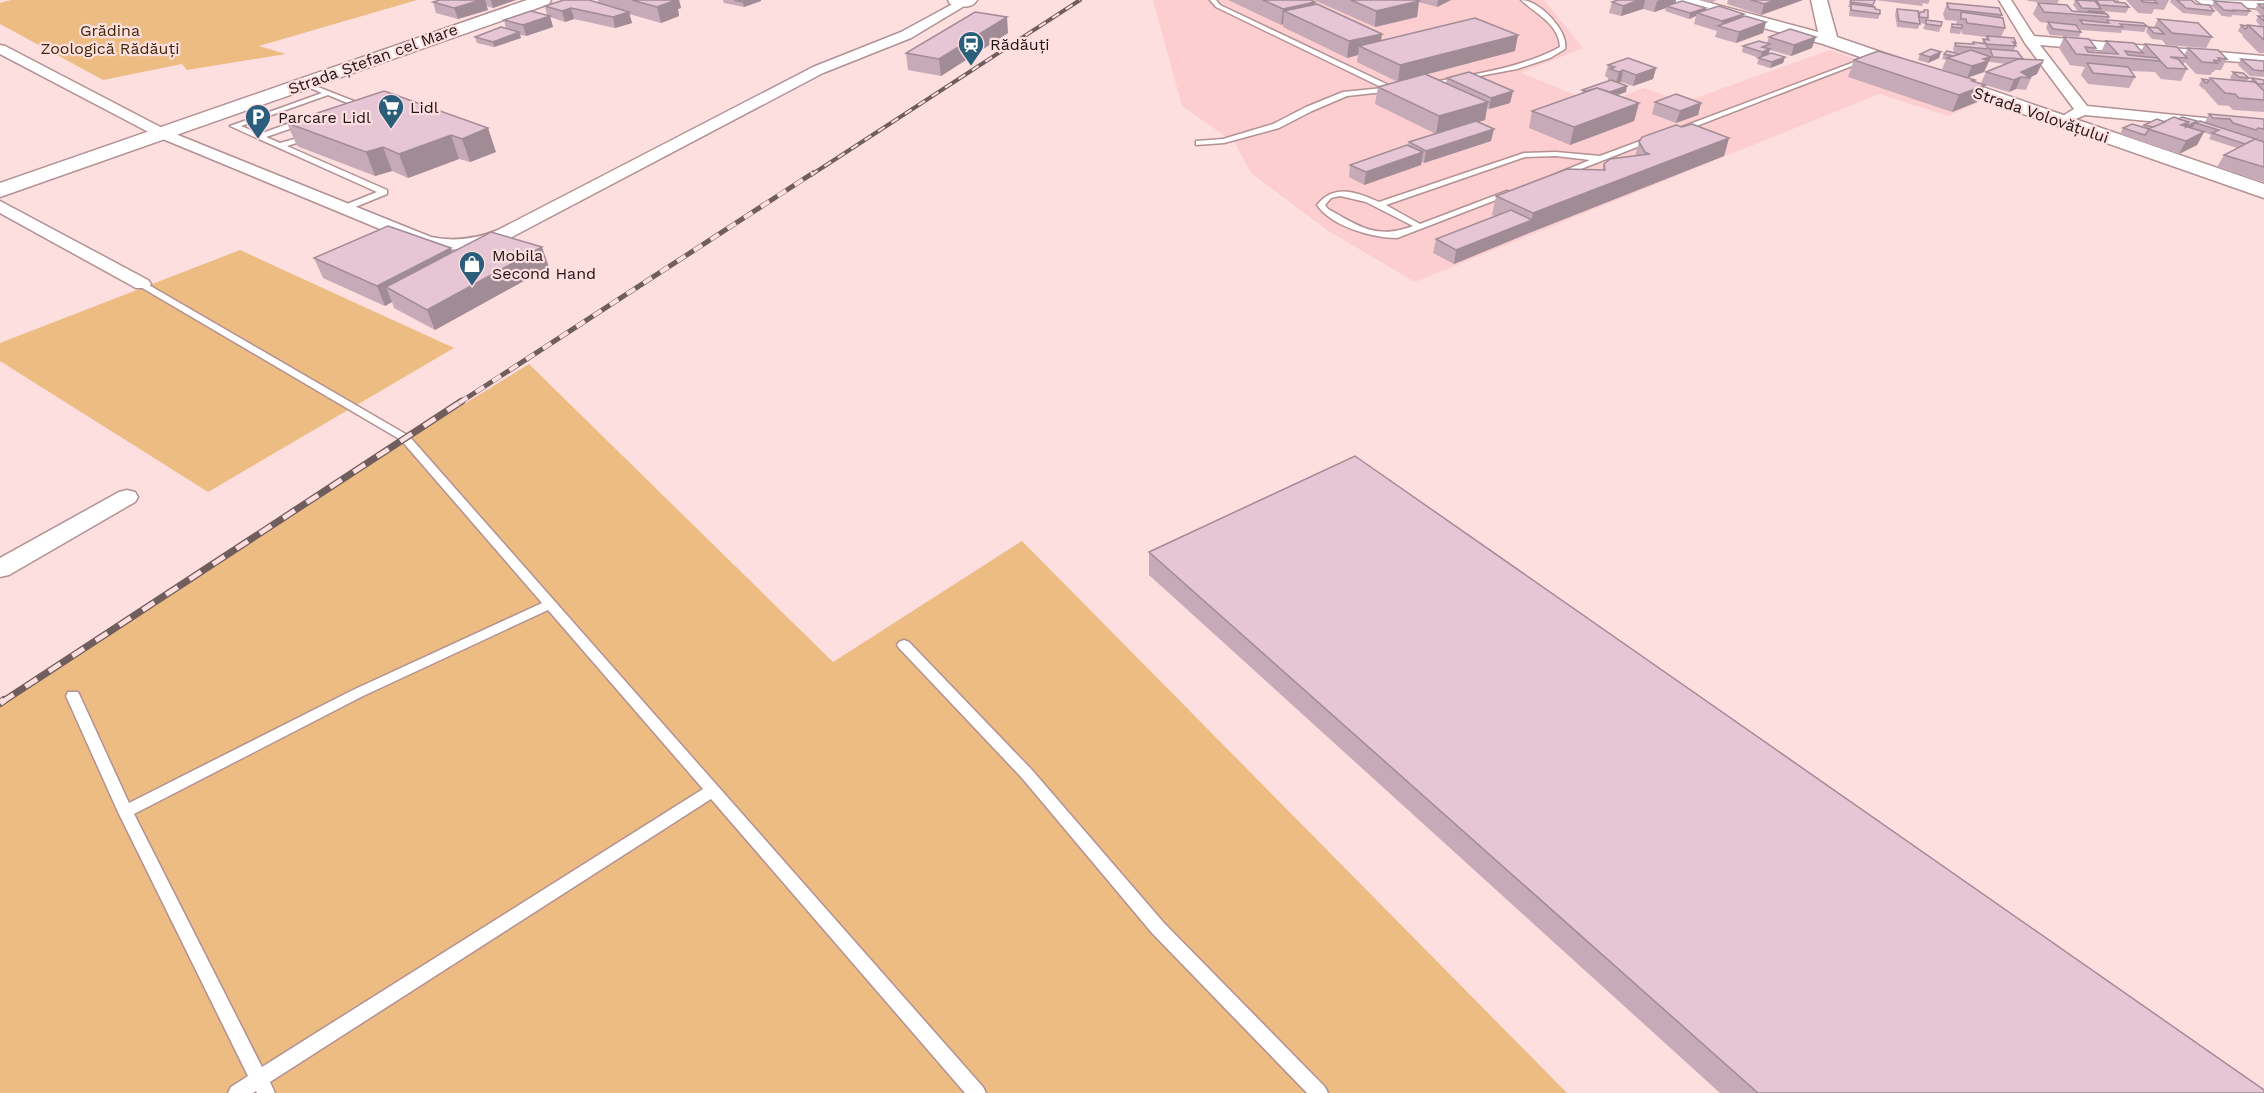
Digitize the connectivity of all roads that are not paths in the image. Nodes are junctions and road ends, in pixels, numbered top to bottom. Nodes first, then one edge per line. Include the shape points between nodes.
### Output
1 (543, 0) edge
2 (1213, 0) edge
3 (1524, 0) edge
4 (1680, 0) edge
5 (1819, 0) edge
6 (2005, 0) edge
7 (2202, 0) edge
8 (963, 1) edge
9 (2264, 5) edge
10 (1829, 40) junction
11 (2030, 40) junction
12 (0, 49) edge
13 (1874, 57) junction
14 (2264, 60) edge
15 (305, 84) junction
16 (1419, 87) edge
17 (1400, 88) edge
18 (1391, 89) junction
19 (328, 93) junction
20 (356, 104) junction
21 (345, 107) edge
22 (372, 110) edge
23 (2083, 110) junction
24 (313, 118) edge
25 (2058, 121) junction
26 (2264, 128) edge
27 (163, 134) junction
28 (1668, 134) edge
29 (314, 135) edge
30 (260, 136) junction
31 (1657, 138) edge
32 (1198, 143) dead end
33 (280, 146) junction
34 (1603, 159) junction
35 (1549, 178) edge
36 (0, 190) edge
37 (1516, 190) edge
38 (2264, 192) edge
39 (1378, 205) junction
40 (0, 206) edge
41 (345, 208) junction
42 (1420, 226) junction
43 (142, 284) joint
44 (127, 497) dead end
45 (0, 569) edge
46 (550, 604) junction
47 (904, 645) dead end
48 (73, 696) dead end
49 (712, 791) junction
50 (125, 813) junction
51 (262, 1086) edge
52 (237, 1093) edge
53 (977, 1093) edge
54 (1319, 1093) edge

1 - 15 main road, Strada Ștefan cel Mare
2 - 18 lane via 1218,6
3 - 16 lane via 1560,32 1563,48 1515,66
4 - 10 main road, Strada Volovățului
5 - 10 main road
6 - 11 street
7 - 9 street
8 - 41 street via 906,35 847,57 487,240 458,246 427,242
10 - 13 main road, Strada Volovățului
11 - 14 street
11 - 23 street
12 - 27 street
13 - 25 main road, Strada Volovățului
13 - 28 lane
15 - 19 lane
15 - 27 main road, Strada Ștefan cel Mare
17 - 18 lane
18 - 32 lane via 1346,94 1276,126 1224,141
19 - 20 lane
19 - 30 lane via 234,126
20 - 21 lane
20 - 22 lane
23 - 25 street
23 - 26 street
24 - 30 lane
25 - 38 main road, Strada Volovățului
27 - 36 main road, Strada Ștefan cel Mare
27 - 41 street
29 - 33 lane
30 - 33 lane
31 - 34 lane
33 - 41 lane via 384,192
34 - 35 lane
34 - 39 lane via 1573,154 1524,155
37 - 42 lane
39 - 42 lane
39 - 42 lane via 1348,194 1330,196 1321,205 1324,211 1375,235 1397,235
40 - 43 street
43 - 46 lane via 405,438
44 - 45 street
46 - 49 lane
46 - 50 lane via 358,693
47 - 54 lane via 1027,774 1158,928
48 - 50 lane
49 - 51 lane
49 - 53 lane
50 - 51 lane
51 - 52 lane

